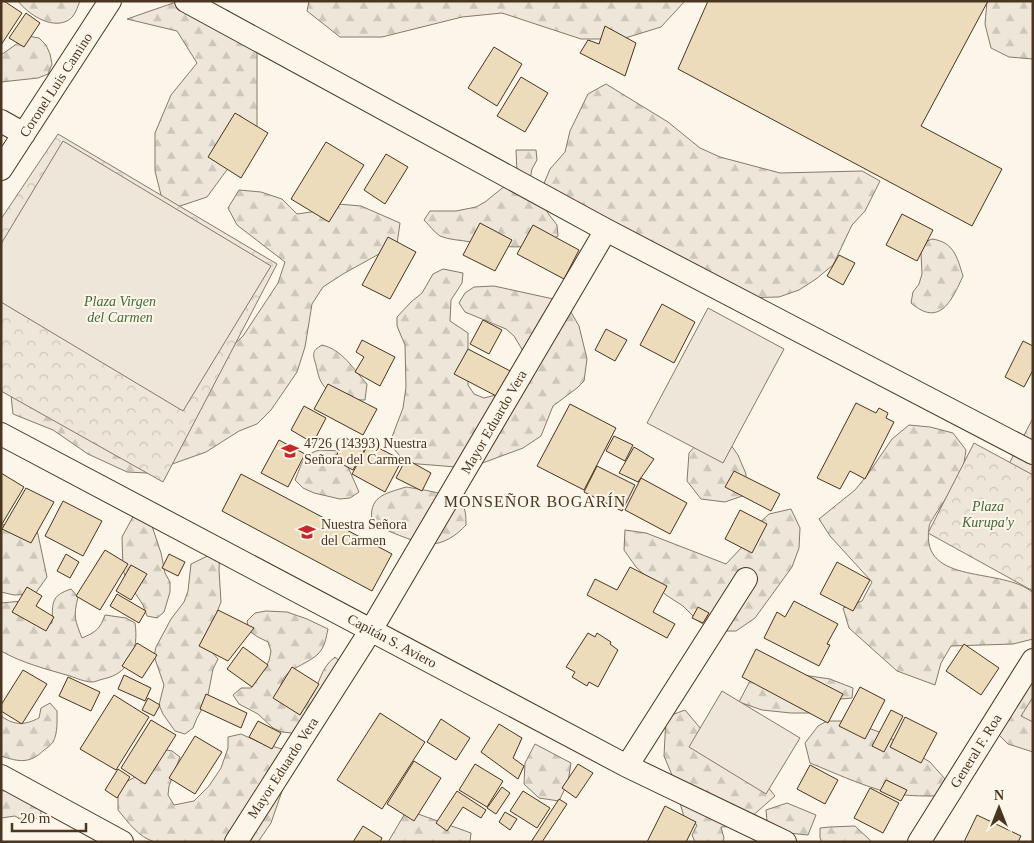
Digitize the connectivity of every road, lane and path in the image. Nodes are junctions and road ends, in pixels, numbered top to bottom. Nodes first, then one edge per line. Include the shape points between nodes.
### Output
1 (110, 1) edge
2 (186, 1) edge
3 (1, 121) edge
4 (24, 134) junction
5 (1, 169) edge
6 (606, 230) junction
7 (1, 434) edge
8 (1033, 453) edge
9 (746, 579) dead end
10 (371, 630) junction
11 (1033, 660) edge
12 (627, 766) junction
13 (1, 776) edge
14 (122, 842) edge
15 (236, 842) edge
16 (784, 842) edge
17 (919, 842) edge

1 - 4 street, Coronel Luis Camino
2 - 6 street
3 - 4 street
4 - 5 street, Coronel Luis Camino
6 - 8 street
6 - 10 street, Mayor Eduardo Vera
7 - 10 street, Capitán S. Aviero
9 - 12 street
10 - 12 street, Capitán S. Aviero
10 - 15 street, Mayor Eduardo Vera
11 - 17 street, General F. Roa
12 - 16 street, Capitán S. Aviero
13 - 14 street

